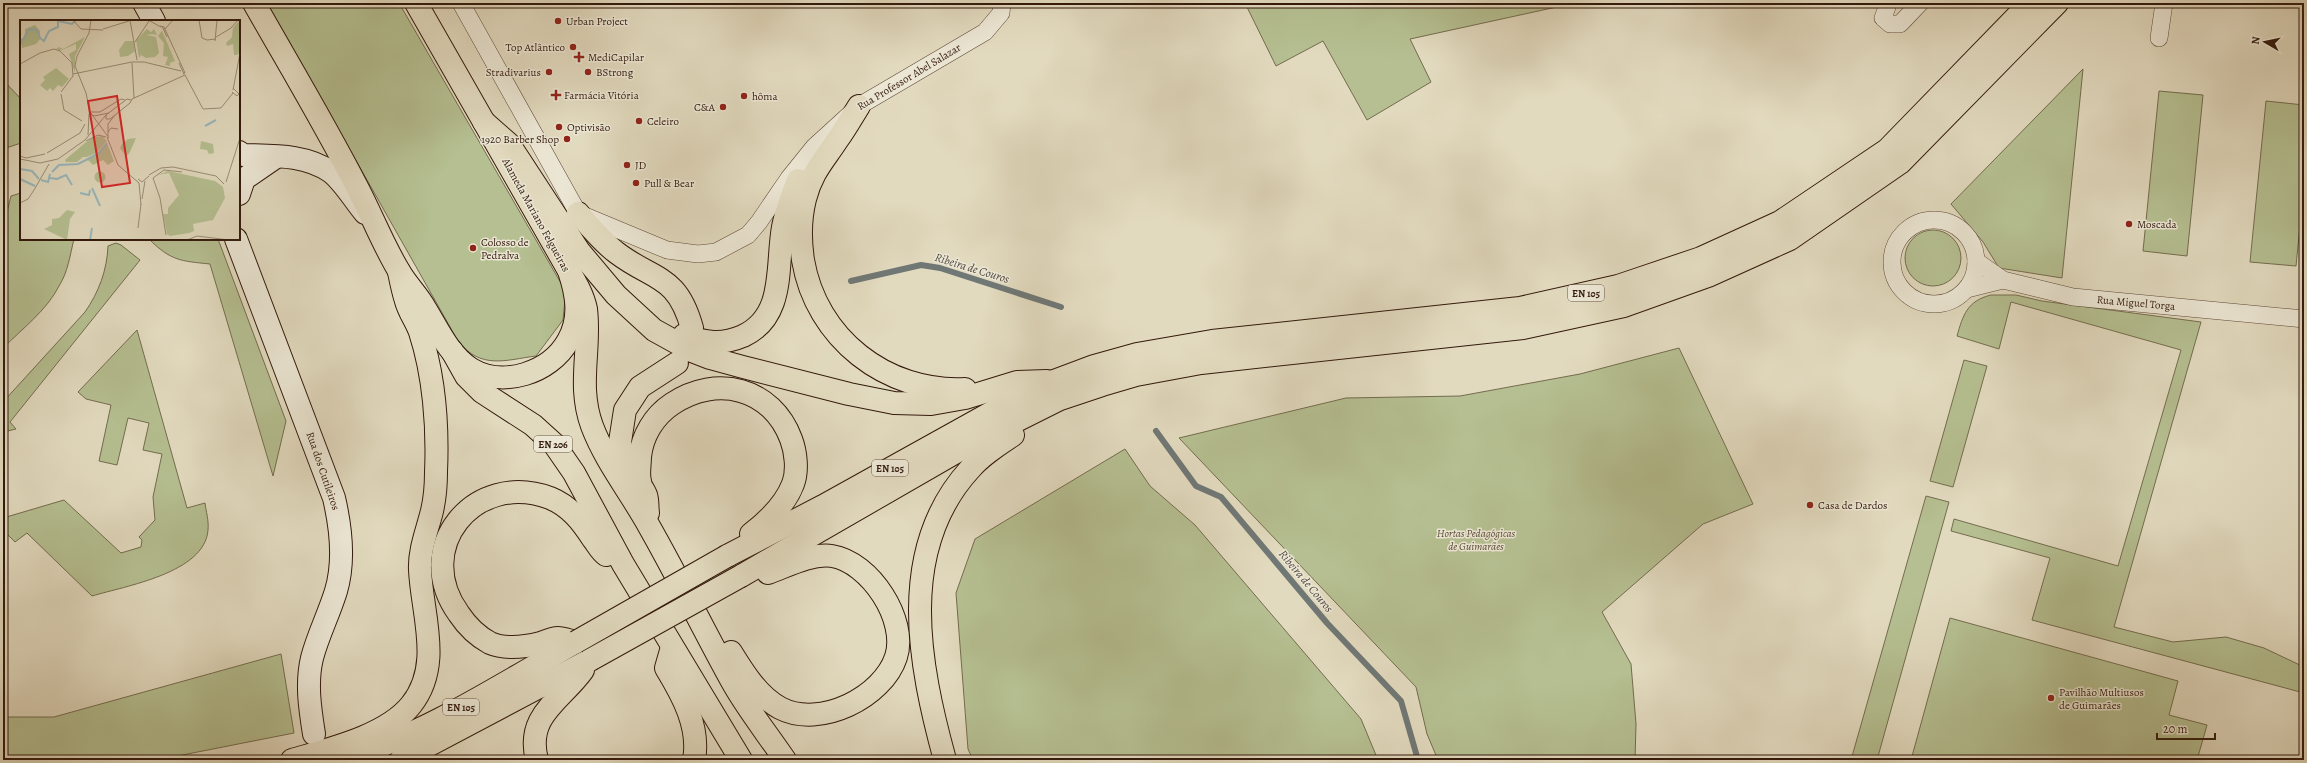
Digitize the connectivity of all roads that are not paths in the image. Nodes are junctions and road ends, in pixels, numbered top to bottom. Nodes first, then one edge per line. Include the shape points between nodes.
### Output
1 (144, 3) edge
2 (254, 3) edge
3 (416, 3) edge
4 (461, 3) edge
5 (1002, 3) edge
6 (1920, 3) edge
7 (2030, 3) edge
8 (2057, 3) edge
9 (2164, 3) edge
10 (1887, 7) dead end
11 (153, 20) edge
12 (2159, 38) dead end
13 (859, 106) junction
14 (484, 122) junction
15 (814, 147) junction
16 (240, 153) edge
17 (276, 157) junction
18 (240, 191) edge
19 (578, 213) junction
20 (372, 221) junction
21 (236, 240) edge
22 (1976, 262) junction
23 (569, 271) junction
24 (399, 272) junction
25 (2003, 280) junction
26 (1967, 289) junction
27 (616, 295) junction
28 (2304, 318) edge
29 (692, 328) dead end
30 (452, 351) junction
31 (677, 363) dead end
32 (1017, 382) junction
33 (1057, 390) junction
34 (640, 482) junction
35 (650, 526) junction
36 (727, 556) junction
37 (623, 564) junction
38 (741, 576) junction
39 (705, 631) junction
40 (576, 642) junction
41 (672, 647) junction
42 (590, 660) junction
43 (314, 734) dead end
44 (292, 760) edge
45 (339, 760) edge
46 (401, 760) edge
47 (537, 760) edge
48 (694, 760) edge
49 (741, 760) edge
50 (785, 760) edge
51 (945, 760) edge

1 - 11 main road
2 - 20 main road, Alameda Mariano Felgueiras via 357,186
3 - 14 main road, Alameda Mariano Felgueiras
4 - 19 street
5 - 13 street, Rua Professor Abel Salazar via 1001,14 985,32
6 - 10 street via 1900,24 1890,24 1883,18
7 - 33 main road, EN 105 via 1887,150 1780,222 1701,258 1618,286 1520,308 1204,342 1137,354 1094,366
8 - 33 main road, EN 105 via 1900,163 1790,239 1708,276 1624,306 1523,328 1170,368
9 - 12 street
13 - 15 street, Rua Professor Abel Salazar
13 - 32 main road via 838,140 822,159 804,200 801,223 803,255 811,292 823,316 850,348 868,362 907,382 926,387 959,389
14 - 23 main road, Alameda Mariano Felgueiras
14 - 27 main road via 510,144 579,251
15 - 19 street, Rua Professor Abel Salazar via 748,235 716,252 681,253 667,250
15 - 27 main road via 789,202 783,228 775,298 768,315 759,326 734,340 710,343 684,335
16 - 17 main road
17 - 18 main road via 244,179
17 - 20 main road via 306,160 331,172
19 - 29 main road via 617,254 660,277 671,286 688,312
20 - 24 main road, Alameda Mariano Felgueiras
21 - 43 main road, Rua dos Cutileiros via 334,498 338,515 342,556 336,590 312,658 309,685
22 - 25 street, Rua Miguel Torga
22 - 26 street via 1974,276
22 - 26 street via 1974,247 1967,234 1956,225 1942,220 1928,219 1914,224 1902,233 1894,245 1892,272 1905,294 1916,300 1934,304 1944,303
23 - 30 main road, Alameda Mariano Felgueiras via 575,288 577,318 567,343 558,355 546,364 518,376 490,375 472,369
23 - 35 main road via 586,308 584,385 589,417 604,452
24 - 30 main road, Alameda Mariano Felgueiras
24 - 44 main road via 406,302 419,331 426,357 435,419 436,491 425,534 420,569 429,644 425,677 411,704 401,715 385,725 355,739
25 - 26 street
25 - 28 street, Rua Miguel Torga via 2073,297
27 - 32 main road via 654,330 673,342 710,358 872,399 894,403 931,404 964,398
30 - 37 main road, EN 206 via 466,376 482,392 533,425 554,444 574,473
31 - 34 main road via 640,386 625,410 620,442 623,456
32 - 33 main road
33 - 36 main road, EN 105 via 994,411
33 - 38 main road, EN 105 via 970,444
33 - 51 main road via 970,468 954,490 930,538 920,589 920,637 929,695
34 - 35 main road via 646,496
34 - 36 main road via 640,456 645,438 653,423 666,408 681,398 709,388 728,389 745,392 762,400 774,410 782,420 793,444 796,456 794,482 789,494 765,523
35 - 39 main road
36 - 40 main road, EN 105, bridge
37 - 40 main road via 603,554 574,512 551,498 530,493 506,492 487,497 468,508 454,524 443,548 443,577 452,605 470,629 490,643 515,648 557,638
37 - 41 main road, EN 206
38 - 39 main road via 763,575 795,562 831,556 860,568 886,598 894,617 898,636 896,656 889,672 877,687 849,706 828,712 796,713 782,709 769,701 756,688 726,643
38 - 42 main road, EN 105, bridge
39 - 50 main road via 735,686
40 - 45 main road, EN 105 via 414,731
41 - 48 main road via 666,668 678,687 691,718 695,734
41 - 49 main road, EN 206
42 - 46 main road, EN 105
42 - 47 main road via 574,683 554,700 543,716 537,728

